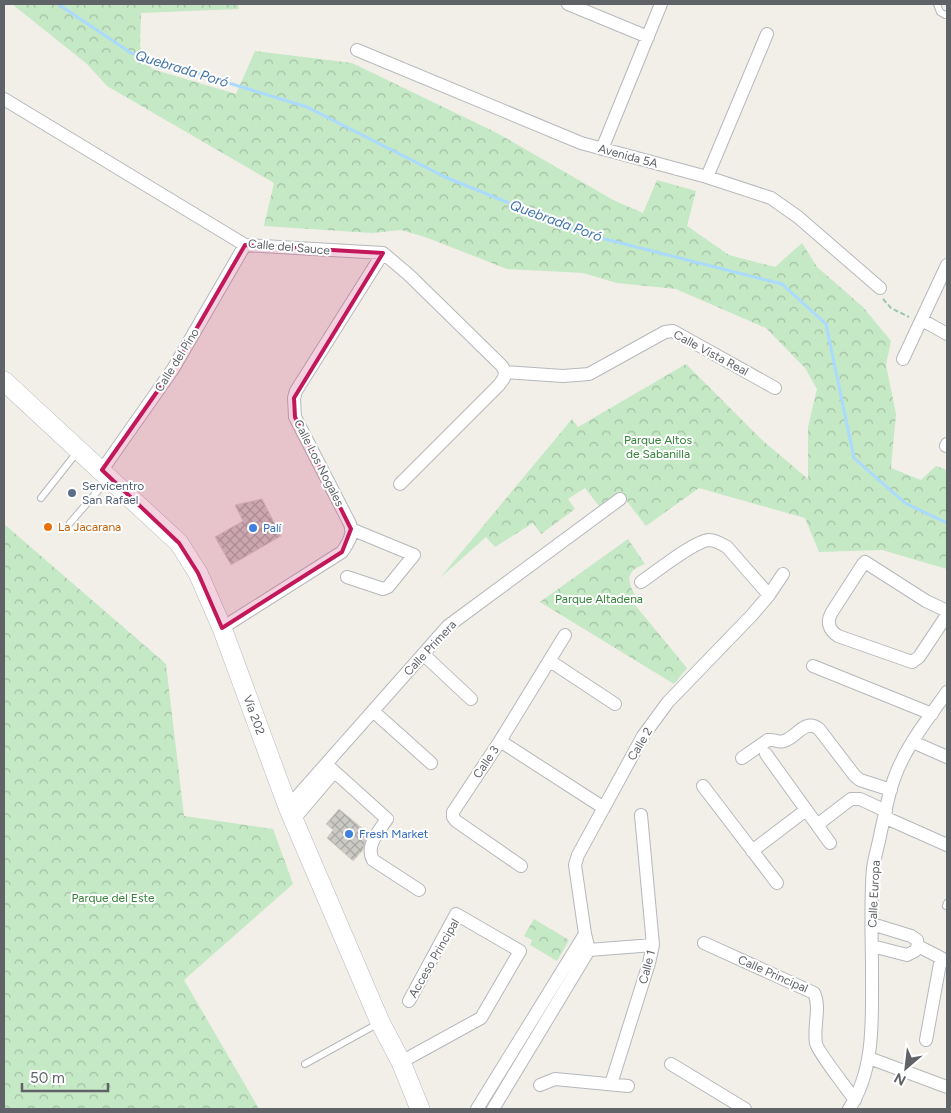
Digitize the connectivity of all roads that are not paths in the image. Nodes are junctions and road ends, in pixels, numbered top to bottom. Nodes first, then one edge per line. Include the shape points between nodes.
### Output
1 (568, 4) edge
2 (661, 4) edge
3 (937, 4) edge
4 (947, 14) edge
5 (766, 34) dead end
6 (648, 37) junction
7 (357, 50) dead end
8 (4, 99) edge
9 (602, 149) junction
10 (707, 177) junction
11 (245, 245) junction
12 (383, 253) junction
13 (947, 265) edge
14 (880, 288) road end
15 (921, 321) junction
16 (947, 334) edge
17 (903, 359) dead end
18 (505, 372) junction
19 (4, 381) edge
20 (775, 388) dead end
21 (79, 450) junction
22 (106, 474) junction
23 (400, 484) dead end
24 (41, 498) dead end
25 (620, 499) dead end
26 (70, 523) dead end
27 (352, 529) junction
28 (783, 574) dead end
29 (347, 577) dead end
30 (642, 582) dead end
31 (769, 595) junction
32 (947, 611) edge
33 (947, 615) edge
34 (222, 628) junction
35 (565, 635) dead end
36 (423, 654) junction
37 (550, 661) junction
38 (813, 666) dead end
39 (947, 692) edge
40 (471, 699) dead end
41 (615, 704) dead end
42 (373, 711) junction
43 (932, 714) junction
44 (500, 741) junction
45 (913, 742) junction
46 (766, 754) dead end
47 (947, 757) edge
48 (742, 758) dead end
49 (431, 763) dead end
50 (330, 768) junction
51 (703, 786) dead end
52 (891, 790) junction
53 (604, 808) junction
54 (806, 810) junction
55 (291, 813) junction
56 (885, 814) junction
57 (641, 815) dead end
58 (817, 825) junction
59 (830, 842) dead end
60 (947, 845) edge
61 (752, 851) junction
62 (521, 866) dead end
63 (776, 883) dead end
64 (418, 890) dead end
65 (872, 924) junction
66 (584, 934) junction
67 (704, 944) dead end
68 (652, 945) junction
69 (872, 946) junction
70 (918, 946) junction
71 (588, 950) junction
72 (944, 960) edge
73 (409, 1001) dead end
74 (380, 1022) junction
75 (534, 1028) junction
76 (926, 1040) dead end
77 (869, 1058) junction
78 (401, 1062) junction
79 (305, 1064) dead end
80 (671, 1064) dead end
81 (611, 1084) junction
82 (540, 1085) dead end
83 (628, 1086) dead end
84 (947, 1088) edge
85 (852, 1105) edge
86 (485, 1108) edge
87 (420, 1109) edge
88 (745, 1109) edge

1 - 6 street
2 - 6 street
3 - 4 lane via 940,12
5 - 10 street
6 - 9 street
7 - 9 street, Avenida 5A via 581,144
8 - 11 street, Calle del Sauce
9 - 10 street, Avenida 5A
10 - 14 street, Avenida 5A via 771,198 798,217
11 - 12 street, Calle del Sauce
11 - 22 street, Calle del Pino via 173,369
12 - 18 street
12 - 27 street, Calle Los Nogales via 294,398 296,417
13 - 15 street
15 - 16 street
15 - 17 street
18 - 20 street, Calle Vista Real via 563,376 589,374 664,332 673,331
18 - 23 street via 499,385
19 - 21 main road, Vía 202
21 - 22 main road, Vía 202
21 - 24 lane
22 - 26 lane
22 - 34 main road, Vía 202 via 179,543 198,573
25 - 36 street, Calle Primera via 448,626
27 - 29 street via 414,555 383,589
27 - 34 street via 351,538 342,552
28 - 31 street, Calle 2
30 - 31 street via 698,544 710,540 727,547
31 - 53 street, Calle 2 via 668,702 643,736
32 - 33 street via 865,562 828,621 838,636 912,662 919,657
34 - 55 main road, Vía 202
35 - 37 street, Calle 3
36 - 40 street
36 - 42 street, Calle Primera
37 - 41 street
37 - 44 street, Calle 3
38 - 43 street
39 - 43 street, Calle Europa
42 - 49 street
42 - 50 street, Calle Primera
43 - 45 street, Calle Europa
44 - 53 street
44 - 62 street, Calle 3 via 456,806 453,818
45 - 47 street
45 - 52 street, Calle Europa
46 - 54 street
48 - 52 street via 768,740 786,741 807,725 812,725 820,729 855,776
50 - 55 street, Calle Primera
50 - 64 street via 387,819 372,843 370,856
51 - 61 street
52 - 56 street, Calle Europa
53 - 66 street, Calle 2 via 575,865
54 - 58 street
54 - 61 street
55 - 74 main road, Vía 202
56 - 58 street via 860,799 851,799
56 - 60 street
56 - 65 street, Calle Europa via 874,866
57 - 68 street, Calle 1
58 - 59 street
61 - 63 street
65 - 69 street, Calle Europa
65 - 70 street via 911,936 917,940
66 - 71 street, Calle 2
66 - 75 street
67 - 85 street, Calle Principal via 814,993 818,1001 816,1045
68 - 71 street
68 - 81 street, Calle 1
69 - 70 street via 907,955
69 - 77 street, Calle Europa
70 - 72 street
71 - 75 street
72 - 76 street
73 - 78 street, Acceso Principal via 456,914 520,951 481,1018
74 - 78 main road, Vía 202
74 - 79 lane
75 - 86 street
77 - 84 street
77 - 85 street, Calle Europa
78 - 87 main road, Vía 202
80 - 88 street
81 - 82 street via 555,1079
81 - 83 street

